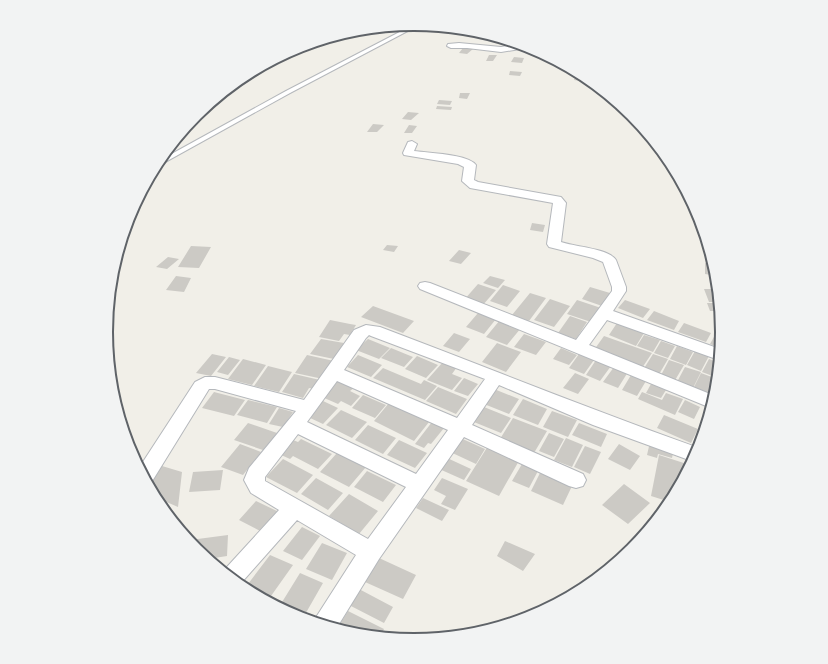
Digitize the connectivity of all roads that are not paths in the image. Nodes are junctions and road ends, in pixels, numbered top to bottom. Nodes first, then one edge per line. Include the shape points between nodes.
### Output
1 (404, 32) edge
2 (451, 46) dead end
3 (513, 48) edge
4 (412, 144) dead end
5 (169, 158) edge
6 (425, 286) dead end
7 (603, 313) junction
8 (579, 348) junction
9 (714, 353) edge
10 (335, 373) junction
11 (496, 377) junction
12 (707, 400) edge
13 (309, 408) junction
14 (296, 425) junction
15 (460, 427) junction
16 (689, 453) edge
17 (147, 472) edge
18 (576, 480) dead end
19 (420, 485) junction
20 (294, 508) junction
21 (371, 552) junction
22 (235, 574) edge
23 (327, 620) edge

1 - 5 lane
2 - 3 street
4 - 7 street via 408,151 410,154 469,164 468,181 474,185 558,201 560,203 554,244 604,256 611,262 619,291
6 - 8 street
7 - 8 street
7 - 9 street
8 - 12 street
10 - 11 street via 360,334 369,330
10 - 13 street
10 - 15 street
11 - 15 street
11 - 16 street via 600,420
13 - 14 street
13 - 17 street via 215,383 204,383
14 - 19 street
14 - 20 street via 256,474 254,480 258,487
15 - 18 street
15 - 19 street
19 - 21 street
20 - 21 street
20 - 22 street
21 - 23 street

